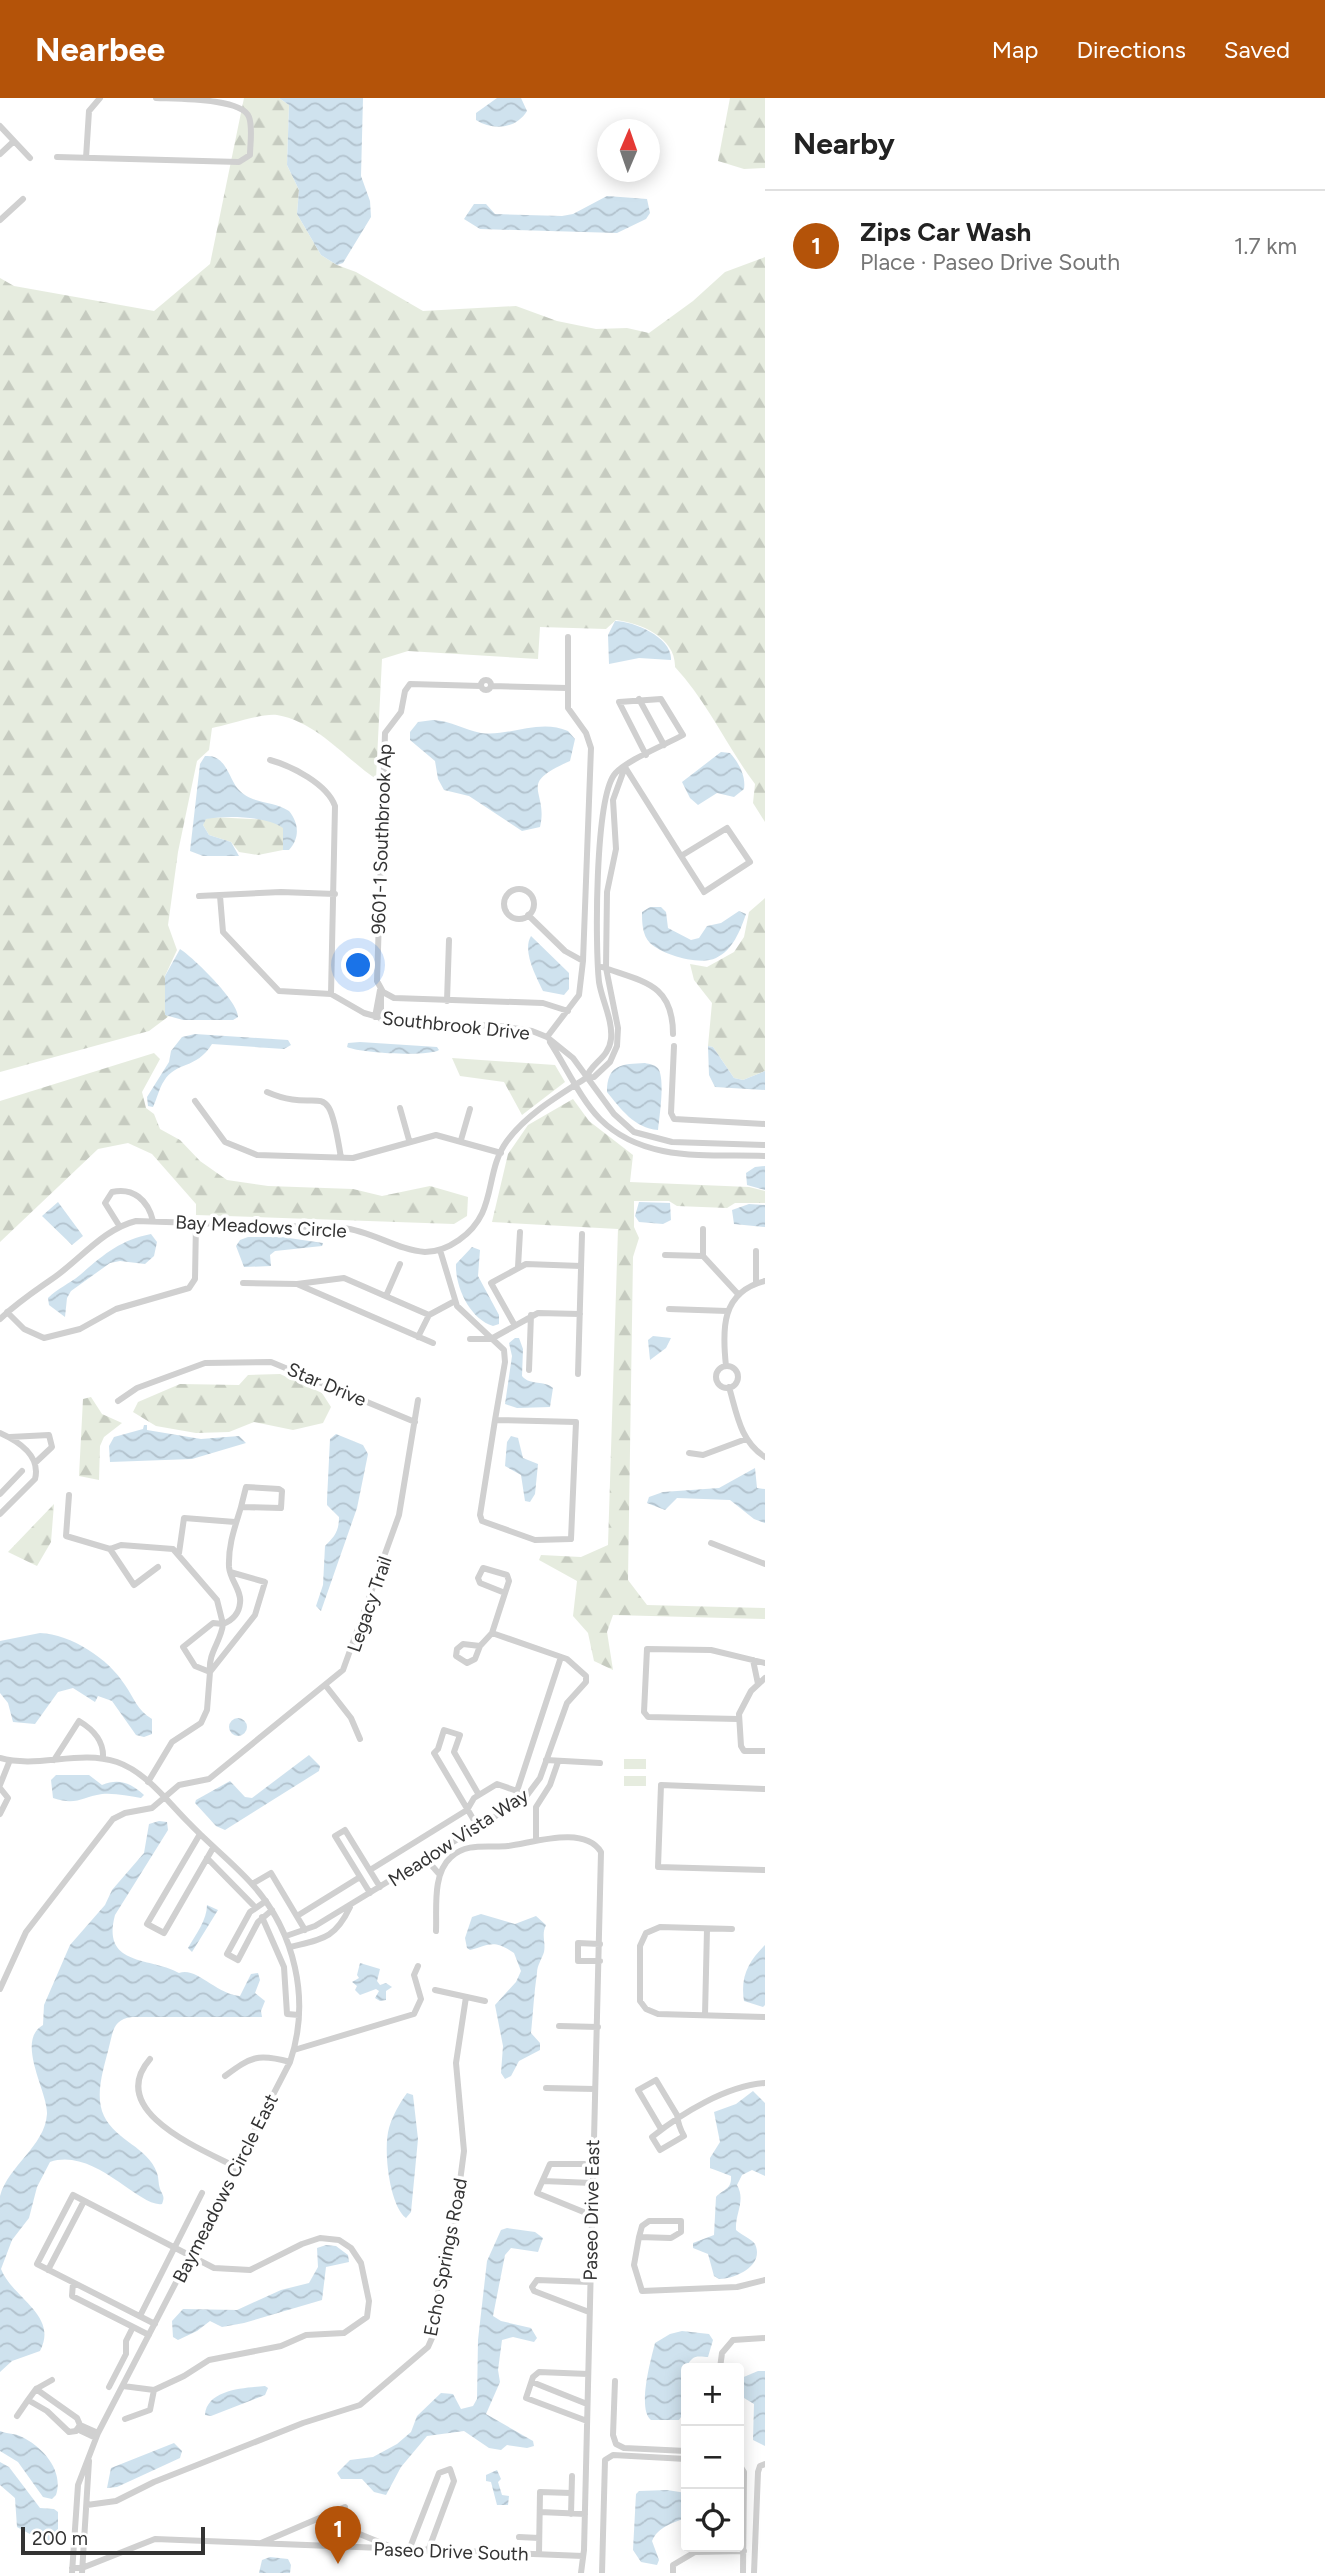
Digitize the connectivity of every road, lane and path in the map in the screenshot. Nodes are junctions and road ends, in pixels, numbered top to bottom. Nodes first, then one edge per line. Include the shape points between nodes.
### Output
1 (100, 98) edge
2 (156, 98) edge
3 (193, 99) edge
4 (0, 126) edge
5 (14, 141) junction
6 (0, 154) edge
7 (57, 157) dead end
8 (30, 158) dead end
9 (86, 158) junction
10 (23, 199) dead end
11 (0, 219) edge
12 (568, 637) dead end
13 (567, 688) junction
14 (639, 699) junction
15 (664, 745) junction
16 (646, 755) junction
17 (270, 760) dead end
18 (625, 767) junction
19 (601, 828) junction
20 (614, 829) junction
21 (681, 856) junction
22 (335, 894) junction
23 (199, 896) dead end
24 (220, 896) junction
25 (528, 915) junction
26 (449, 940) dead end
27 (583, 961) junction
28 (602, 967) junction
29 (380, 989) junction
30 (331, 994) junction
31 (447, 1000) junction
32 (568, 1011) junction
33 (378, 1018) junction
34 (673, 1034) dead end
35 (547, 1037) junction
36 (674, 1046) dead end
37 (586, 1078) junction
38 (577, 1084) junction
39 (267, 1092) dead end
40 (195, 1101) dead end
41 (400, 1108) dead end
42 (470, 1109) dead end
43 (765, 1124) edge
44 (410, 1140) junction
45 (461, 1140) junction
46 (672, 1142) junction
47 (765, 1145) edge
48 (501, 1153) junction
49 (672, 1153) junction
50 (765, 1156) edge
51 (341, 1158) junction
52 (153, 1221) junction
53 (196, 1222) junction
54 (120, 1227) junction
55 (704, 1229) dead end
56 (520, 1233) dead end
57 (582, 1234) dead end
58 (440, 1250) junction
59 (756, 1251) dead end
60 (665, 1255) dead end
61 (703, 1256) junction
62 (400, 1264) dead end
63 (518, 1266) junction
64 (581, 1266) junction
65 (765, 1281) edge
66 (243, 1283) dead end
67 (756, 1283) junction
68 (297, 1284) junction
69 (738, 1294) junction
70 (386, 1296) junction
71 (456, 1301) junction
72 (669, 1309) dead end
73 (727, 1311) junction
74 (7, 1312) junction
75 (580, 1314) junction
76 (429, 1315) junction
77 (531, 1315) junction
78 (0, 1319) edge
79 (514, 1324) junction
80 (418, 1337) junction
81 (470, 1339) dead end
82 (491, 1339) junction
83 (433, 1343) dead end
84 (726, 1366) junction
85 (529, 1370) dead end
86 (578, 1374) dead end
87 (729, 1387) junction
88 (418, 1400) dead end
89 (118, 1401) dead end
90 (495, 1420) junction
91 (415, 1422) junction
92 (0, 1433) edge
93 (9, 1437) junction
94 (746, 1438) junction
95 (689, 1453) dead end
96 (765, 1457) edge
97 (35, 1463) junction
98 (22, 1471) dead end
99 (0, 1494) edge
100 (69, 1495) dead end
101 (241, 1507) junction
102 (0, 1514) edge
103 (235, 1522) junction
104 (711, 1543) dead end
105 (110, 1549) junction
106 (179, 1553) junction
107 (765, 1564) edge
108 (158, 1567) dead end
109 (230, 1572) junction
110 (505, 1593) junction
111 (223, 1623) junction
112 (492, 1633) junction
113 (480, 1646) dead end
114 (561, 1657) junction
115 (753, 1660) junction
116 (765, 1662) edge
117 (210, 1672) junction
118 (765, 1678) edge
119 (758, 1684) junction
120 (326, 1686) junction
121 (738, 1719) junction
122 (360, 1739) dead end
123 (765, 1751) edge
124 (0, 1758) edge
125 (103, 1758) junction
126 (10, 1760) junction
127 (54, 1760) junction
128 (546, 1760) junction
129 (558, 1762) junction
130 (600, 1763) dead end
131 (148, 1782) junction
132 (0, 1786) edge
133 (765, 1789) edge
134 (516, 1791) junction
135 (479, 1795) junction
136 (164, 1798) junction
137 (516, 1803) junction
138 (467, 1810) junction
139 (0, 1814) edge
140 (478, 1827) junction
141 (200, 1834) junction
142 (458, 1839) junction
143 (536, 1839) junction
144 (213, 1847) junction
145 (463, 1849) junction
146 (207, 1858) junction
147 (426, 1859) junction
148 (370, 1870) junction
149 (765, 1870) edge
150 (440, 1875) junction
151 (360, 1877) junction
152 (252, 1884) junction
153 (380, 1887) junction
154 (370, 1893) junction
155 (265, 1901) junction
156 (350, 1905) junction
157 (255, 1907) junction
158 (272, 1910) junction
159 (297, 1916) junction
160 (262, 1917) junction
161 (707, 1929) junction
162 (733, 1929) dead end
163 (305, 1930) junction
164 (436, 1931) dead end
165 (286, 1936) junction
166 (600, 1944) junction
167 (290, 1947) junction
168 (600, 1961) junction
169 (418, 1966) dead end
170 (0, 1989) edge
171 (435, 1990) dead end
172 (466, 1997) junction
173 (485, 2001) dead end
174 (299, 2015) junction
175 (705, 2015) junction
176 (765, 2017) edge
177 (558, 2026) dead end
178 (598, 2027) junction
179 (294, 2050) junction
180 (149, 2059) dead end
181 (290, 2062) junction
182 (225, 2076) dead end
183 (765, 2083) edge
184 (546, 2088) dead end
185 (595, 2089) junction
186 (678, 2120) junction
187 (661, 2129) junction
188 (592, 2164) junction
189 (236, 2167) junction
190 (543, 2181) junction
191 (592, 2183) junction
192 (202, 2193) dead end
193 (84, 2201) junction
194 (591, 2215) junction
195 (639, 2237) junction
196 (174, 2248) junction
197 (190, 2257) junction
198 (48, 2270) junction
199 (765, 2280) edge
200 (590, 2282) junction
201 (73, 2283) junction
202 (589, 2312) junction
203 (140, 2316) junction
204 (155, 2324) junction
205 (133, 2327) junction
206 (149, 2335) junction
207 (765, 2338) edge
208 (721, 2363) edge
209 (588, 2374) junction
210 (52, 2380) dead end
211 (615, 2381) dead end
212 (531, 2382) junction
213 (123, 2386) junction
214 (109, 2387) dead end
215 (36, 2389) junction
216 (154, 2390) junction
217 (28, 2400) junction
218 (587, 2404) junction
219 (18, 2416) dead end
220 (125, 2419) dead end
221 (587, 2421) junction
222 (79, 2427) junction
223 (97, 2436) junction
224 (681, 2451) edge
225 (89, 2459) junction
226 (681, 2459) edge
227 (765, 2464) edge
228 (572, 2476) dead end
229 (571, 2493) junction
230 (86, 2505) junction
231 (345, 2507) dead end
232 (540, 2512) junction
233 (571, 2514) junction
234 (585, 2514) junction
235 (320, 2518) junction
236 (519, 2537) dead end
237 (539, 2538) junction
238 (259, 2544) junction
239 (394, 2549) junction
240 (409, 2550) junction
241 (428, 2551) junction
242 (718, 2552) edge
243 (744, 2552) edge
244 (539, 2554) junction
245 (583, 2556) junction
246 (82, 2570) edge
247 (72, 2571) edge
248 (580, 2573) edge
249 (602, 2573) edge
250 (673, 2573) edge
251 (743, 2573) edge
252 (754, 2573) edge

1 - 9 street via 89,111
2 - 3 street
3 - 9 street via 225,101 244,108 250,118 247,159
4 - 5 street
5 - 6 street
5 - 8 street
7 - 9 street
10 - 11 street
12 - 13 street
13 - 27 street via 568,708 591,748
13 - 29 street, 9601-1 Southbrook Ap via 491,687 486,681 481,685 410,684 405,691 401,712 385,733 376,970
14 - 15 street
14 - 15 street via 665,702 683,735
14 - 16 street via 619,702
15 - 16 street
16 - 18 street
17 - 22 street via 295,769 333,800
18 - 19 street via 617,771 608,788
18 - 20 street via 613,800
18 - 21 street
19 - 20 street
19 - 28 street
20 - 28 street via 616,849 607,892
21 - 21 street via 704,892 750,862 727,828
22 - 24 street
22 - 30 street
23 - 24 street
24 - 30 street, Southbrook Drive via 223,932 273,987
25 - 25 street via 520,919 507,913 505,900 510,892 524,890 532,897
25 - 27 street via 565,951
26 - 31 street
27 - 32 street via 581,990
28 - 34 street via 663,995 672,1010
28 - 37 street via 612,1038 609,1050
29 - 31 street via 394,998
29 - 33 street, 9601-1 Southbrook Ap
30 - 33 street, Southbrook Drive
31 - 32 street via 542,1003
32 - 35 street
33 - 35 street, Southbrook Drive via 411,1024 515,1027
35 - 37 street, Southbrook Drive via 572,1058
35 - 38 street, Southbrook Drive
36 - 43 street via 674,1119
37 - 38 street
37 - 46 street, Southbrook Drive via 634,1132
38 - 48 street via 526,1119
38 - 49 street, Southbrook Drive via 599,1118 625,1139 642,1148
39 - 51 street via 315,1098 327,1104 334,1115
40 - 51 street via 218,1136 241,1151
41 - 44 street
42 - 45 street
44 - 45 street via 436,1135
44 - 51 street via 360,1157
45 - 48 street
46 - 47 street, Southbrook Drive
46 - 49 street
48 - 58 street via 485,1211 464,1237
49 - 50 street, Southbrook Drive
52 - 53 street, Bay Meadows Circle
52 - 54 street, Bay Meadows Circle
52 - 54 street via 147,1206 134,1192 124,1189 112,1192 105,1203
53 - 58 street, Bay Meadows Circle via 343,1227 411,1250
53 - 74 street via 195,1279 190,1288 117,1309 80,1329 44,1338 24,1329
54 - 74 street, Bay Meadows Circle
55 - 61 street
56 - 63 street
57 - 64 street
58 - 71 street
59 - 67 street
60 - 61 street
61 - 69 street
62 - 70 street
63 - 64 street
63 - 79 street via 491,1283
64 - 75 street
65 - 67 street
66 - 68 street
67 - 69 street
68 - 70 street via 338,1277
68 - 80 street
69 - 73 street
70 - 76 street
71 - 76 street
71 - 82 street
72 - 73 street
73 - 84 street
74 - 78 street, Bay Meadows Circle
75 - 77 street
75 - 86 street
76 - 80 street
77 - 79 street
77 - 85 street
79 - 82 street
80 - 83 street
81 - 82 street
82 - 90 street via 505,1355
84 - 87 street via 738,1374
84 - 87 street via 717,1378
87 - 94 street
88 - 91 street, Legacy Trail
89 - 91 street, Star Drive via 137,1388 205,1363 271,1362
90 - 90 street via 482,1521 535,1540 571,1539 576,1422
91 - 120 street, Legacy Trail via 400,1515 348,1662
92 - 93 street
93 - 97 street via 23,1446
93 - 97 street via 49,1435 52,1447
94 - 95 street via 703,1455
94 - 96 street
97 - 102 street via 35,1479
98 - 99 street
100 - 105 street via 66,1536
101 - 101 street via 246,1487 282,1491 281,1508
101 - 103 street
103 - 106 street via 184,1518
103 - 109 street
104 - 107 street
105 - 106 street via 160,1546
105 - 108 street via 134,1585
106 - 111 street via 217,1600
109 - 111 street via 240,1601 238,1613
109 - 117 street via 265,1582 255,1615
110 - 110 street via 507,1575 484,1568 479,1573 480,1583
110 - 112 street
111 - 117 street via 210,1657
111 - 117 street via 213,1623 183,1647 195,1666
112 - 113 street
112 - 114 street, Meadow Vista Way
114 - 128 street, Meadow Vista Way via 584,1673 586,1682 567,1703
114 - 134 street
115 - 116 street
115 - 119 street
115 - 121 street via 711,1650 648,1649 644,1712 648,1717
117 - 131 street via 207,1710 201,1723 172,1742
118 - 119 street
119 - 121 street
120 - 122 street via 351,1718
120 - 136 street, Legacy Trail via 209,1779 178,1786
121 - 123 street via 744,1751
124 - 126 street
125 - 127 street
125 - 127 street via 104,1745 79,1721
125 - 131 street via 128,1767
126 - 127 street
126 - 132 street
128 - 129 street
128 - 137 street, Meadow Vista Way via 534,1789
129 - 130 street
129 - 143 street via 536,1807
131 - 136 street
132 - 139 street via 8,1798
133 - 149 street via 661,1785 658,1867
134 - 135 street via 497,1784
134 - 137 street
135 - 138 street
135 - 138 street via 454,1752 460,1735 444,1730 434,1753
136 - 141 street
136 - 170 street, Legacy Trail via 146,1811 113,1819 26,1931
137 - 140 street, Meadow Vista Way
138 - 140 street
138 - 148 street
140 - 142 street, Meadow Vista Way
141 - 144 street
141 - 146 street via 147,1924 164,1933
142 - 145 street
142 - 147 street, Meadow Vista Way
143 - 145 street
143 - 166 street, Paseo Drive East via 567,1838 599,1848
144 - 146 street
144 - 152 street
145 - 150 street via 447,1861
146 - 157 street
147 - 150 street
147 - 153 street, Meadow Vista Way
148 - 151 street via 345,1830 335,1836
148 - 153 street
150 - 164 street
151 - 154 street
151 - 159 street
152 - 155 street
152 - 159 street via 271,1873
153 - 154 street, Meadow Vista Way
154 - 156 street, Meadow Vista Way
155 - 157 street
155 - 158 street
156 - 163 street, Meadow Vista Way
156 - 167 street via 331,1935
157 - 160 street via 227,1954 238,1960
158 - 160 street
158 - 165 street
159 - 163 street
160 - 174 street via 284,1967 287,2014
161 - 162 street
161 - 175 street
161 - 175 street via 660,1927 646,1933 640,1946 640,2001 646,2008 657,2014
163 - 165 street, Meadow Vista Way
165 - 167 street
166 - 168 street, Paseo Drive East
166 - 168 street via 578,1943 578,1961
167 - 174 street via 298,1979
168 - 178 street, Paseo Drive East
169 - 179 street via 414,1975 420,2005 414,2014
171 - 172 street
172 - 173 street
172 - 230 street, Echo Springs Road via 456,2063 464,2151 428,2347 360,2405 153,2482 116,2501
174 - 179 street, Baymeadows Circle East
175 - 176 street
177 - 178 street
178 - 185 street, Paseo Drive East
179 - 181 street, Baymeadows Circle East
180 - 189 street via 138,2088 144,2108 180,2138
181 - 182 street via 255,2057
181 - 189 street, Baymeadows Circle East
183 - 186 street via 730,2090
184 - 185 street
185 - 188 street, Paseo Drive East
186 - 187 street
186 - 187 street via 684,2136 660,2150 652,2137
186 - 187 street via 656,2080 638,2090
188 - 190 street via 553,2163
188 - 191 street, Paseo Drive East
189 - 197 street, Baymeadows Circle East
190 - 191 street
190 - 194 street via 537,2193
191 - 194 street, Paseo Drive East
192 - 196 street
193 - 196 street
193 - 198 street
193 - 198 street via 73,2195 37,2264
194 - 200 street, Paseo Drive East
195 - 195 street via 649,2221 681,2221 681,2232 675,2238
195 - 199 street via 635,2265 642,2291 737,2287
196 - 197 street
196 - 203 street
197 - 204 street, Baymeadows Circle East
197 - 216 street via 209,2267 250,2270 302,2244 334,2239 358,2255 369,2312 344,2333 306,2335 281,2346 209,2360
198 - 201 street
200 - 202 street, Paseo Drive East
200 - 202 street via 537,2280 532,2287
201 - 203 street
201 - 205 street via 72,2296
202 - 209 street, Paseo Drive East
203 - 204 street
204 - 206 street, Baymeadows Circle East
205 - 206 street
205 - 214 street via 126,2354
206 - 213 street, Baymeadows Circle East
207 - 208 street via 733,2340 722,2353
209 - 212 street via 539,2372
209 - 218 street, Paseo Drive East
210 - 215 street
211 - 224 street via 616,2444
212 - 218 street
212 - 221 street via 526,2398
213 - 216 street
213 - 223 street, Baymeadows Circle East
215 - 217 street
215 - 222 street via 77,2418
216 - 220 street via 150,2410
217 - 219 street
217 - 222 street via 66,2430 73,2432
218 - 221 street, Paseo Drive East
221 - 234 street, Paseo Drive East
222 - 223 street
223 - 225 street, Baymeadows Circle East
225 - 230 street, Baymeadows Circle East
225 - 247 street, Baymeadows Circle East via 78,2485
226 - 249 street via 613,2455 605,2460
227 - 252 street via 758,2472
228 - 229 street
229 - 232 street via 540,2492
229 - 233 street
230 - 246 street, Baymeadows Circle East
231 - 235 street
232 - 233 street
232 - 237 street
233 - 234 street
234 - 245 street, Paseo Drive East
235 - 238 street
235 - 239 street
236 - 237 street
237 - 244 street
238 - 239 street, Paseo Drive South
238 - 246 street, Paseo Drive South via 155,2539
239 - 240 street, Paseo Drive South
240 - 241 street, Paseo Drive South
240 - 241 street via 439,2473 450,2469 454,2481
241 - 244 street, Paseo Drive South
242 - 250 street via 693,2553 673,2565
243 - 251 street
244 - 245 street, Paseo Drive South
245 - 248 street, Paseo Drive East
246 - 247 street, Paseo Drive South

